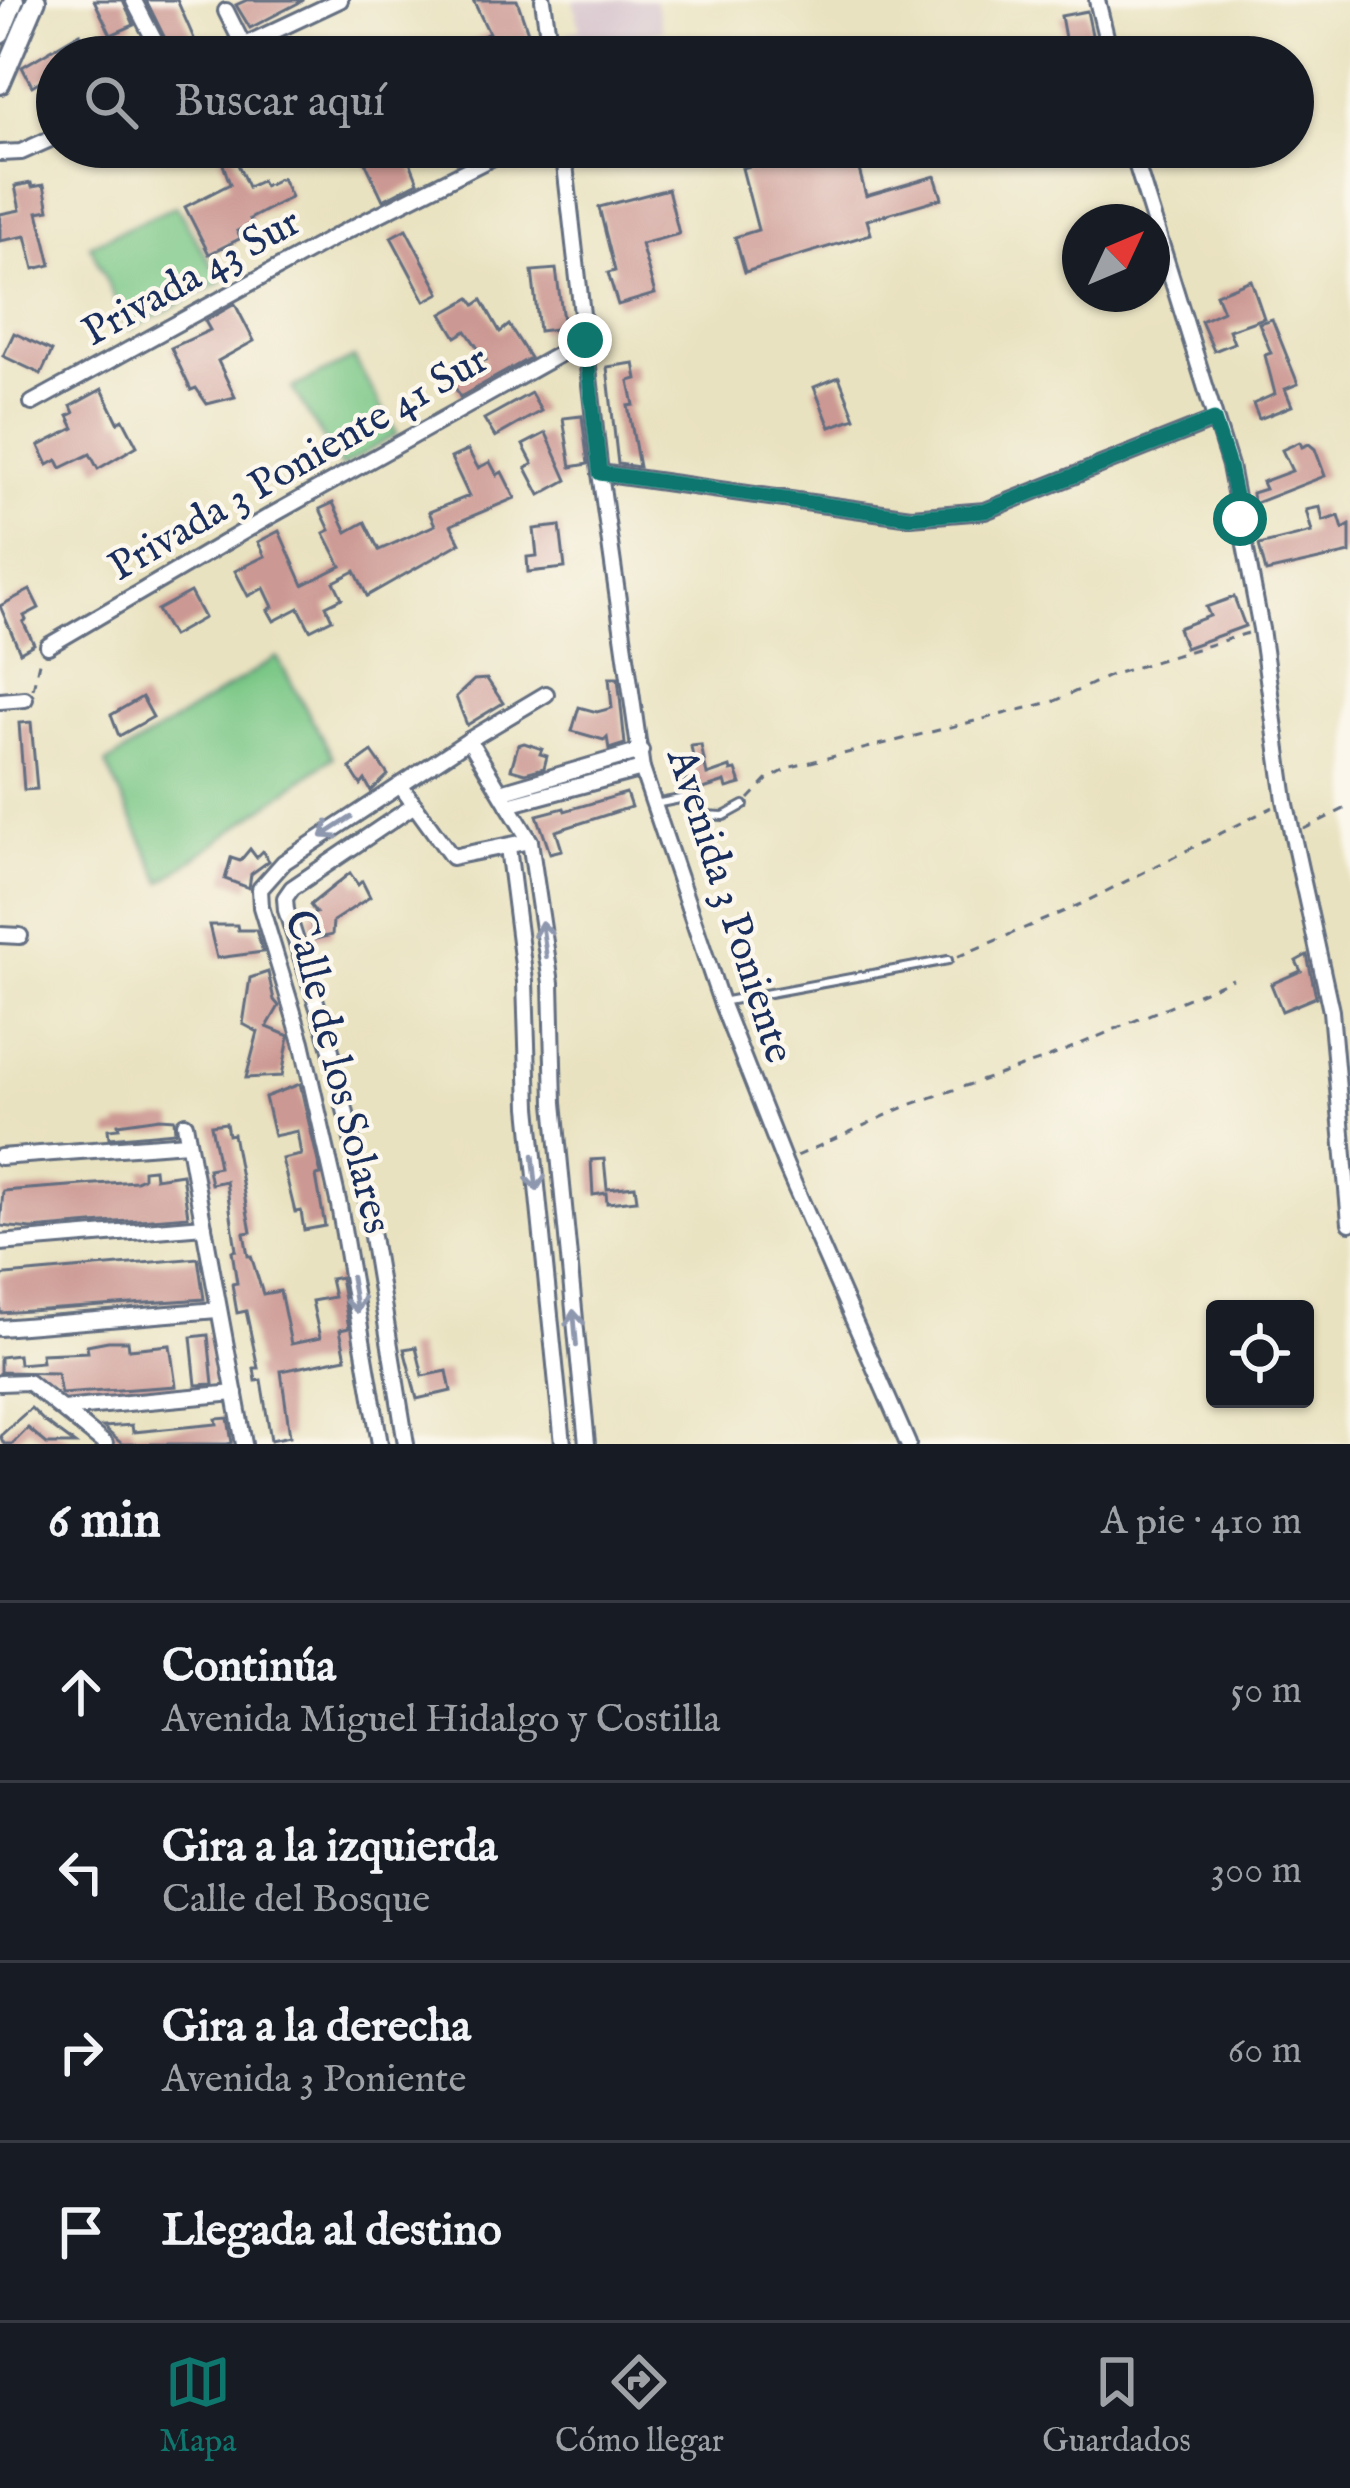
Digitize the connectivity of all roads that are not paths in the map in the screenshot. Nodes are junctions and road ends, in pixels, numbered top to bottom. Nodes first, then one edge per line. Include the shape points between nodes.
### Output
1 (14, 0) edge
2 (36, 0) edge
3 (340, 0) edge
4 (543, 0) edge
5 (1097, 0) edge
6 (134, 1) edge
7 (226, 11) dead end
8 (0, 34) edge
9 (152, 36) edge
10 (238, 36) edge
11 (262, 36) edge
12 (548, 36) edge
13 (1106, 36) edge
14 (0, 85) edge
15 (36, 145) edge
16 (0, 153) edge
17 (472, 168) edge
18 (565, 168) edge
19 (1138, 168) edge
20 (585, 340) junction
21 (32, 403) dead end
22 (1214, 420) junction
23 (600, 473) junction
24 (48, 646) road end
25 (546, 694) dead end
26 (25, 699) road end
27 (0, 701) edge
28 (469, 740) junction
29 (641, 751) junction
30 (642, 769) junction
31 (400, 785) junction
32 (505, 799) junction
33 (653, 805) junction
34 (744, 805) road end
35 (413, 806) junction
36 (530, 841) junction
37 (508, 848) junction
38 (0, 935) edge
39 (20, 936) dead end
40 (948, 960) road end
41 (721, 1002) junction
42 (554, 1103) junction
43 (529, 1107) junction
44 (184, 1124) dead end
45 (187, 1143) junction
46 (0, 1157) edge
47 (365, 1194) junction
48 (339, 1205) junction
49 (1350, 1223) edge
50 (204, 1226) junction
51 (0, 1243) edge
52 (218, 1310) junction
53 (0, 1328) edge
54 (0, 1382) edge
55 (235, 1393) junction
56 (63, 1409) junction
57 (105, 1444) edge
58 (244, 1444) edge
59 (380, 1444) edge
60 (406, 1444) edge
61 (563, 1444) edge
62 (586, 1444) edge
63 (908, 1444) edge

1 - 8 main road
2 - 14 main road
3 - 11 street
4 - 12 street
5 - 13 street
6 - 9 street
7 - 10 street
15 - 16 street
17 - 21 street, Privada 43 Sur
18 - 20 street, Avenida 3 Poniente
19 - 22 street
20 - 23 street, Avenida 3 Poniente
20 - 24 street, Privada 3 Poniente 41 Sur
22 - 23 street via 985,511 911,517
22 - 49 street via 1262,629 1285,800 1330,1011
23 - 29 street, Avenida 3 Poniente
25 - 28 street, Calle de los Solares
26 - 27 street
28 - 31 street, Calle de los Solares
28 - 32 street
29 - 30 street, Avenida 3 Poniente
29 - 32 street
30 - 32 street
30 - 33 street, Avenida 3 Poniente
31 - 35 street
31 -> 48 street, Calle de los Solares via 284,862 260,889
32 - 36 street
33 - 34 lane via 686,798 703,814 724,816
33 - 41 street, Avenida 3 Poniente
35 - 37 street via 452,857
35 - 47 street, Calle de los Solares via 285,898
36 - 37 street
42 -> 36 street via 550,983
37 - 43 street via 525,981
38 - 39 street
40 - 41 lane
41 - 63 street, Avenida 3 Poniente
42 - 43 street
62 -> 42 street
43 -> 61 street
44 - 45 street
45 - 46 street
45 - 50 street
47 - 48 street
47 - 60 street, Calle de los Solares
48 -> 59 street, Calle de los Solares
50 - 51 street
50 - 52 street
52 - 53 street
52 - 55 street
54 - 56 street via 28,1382
55 - 56 street
55 - 58 street
56 - 57 street

